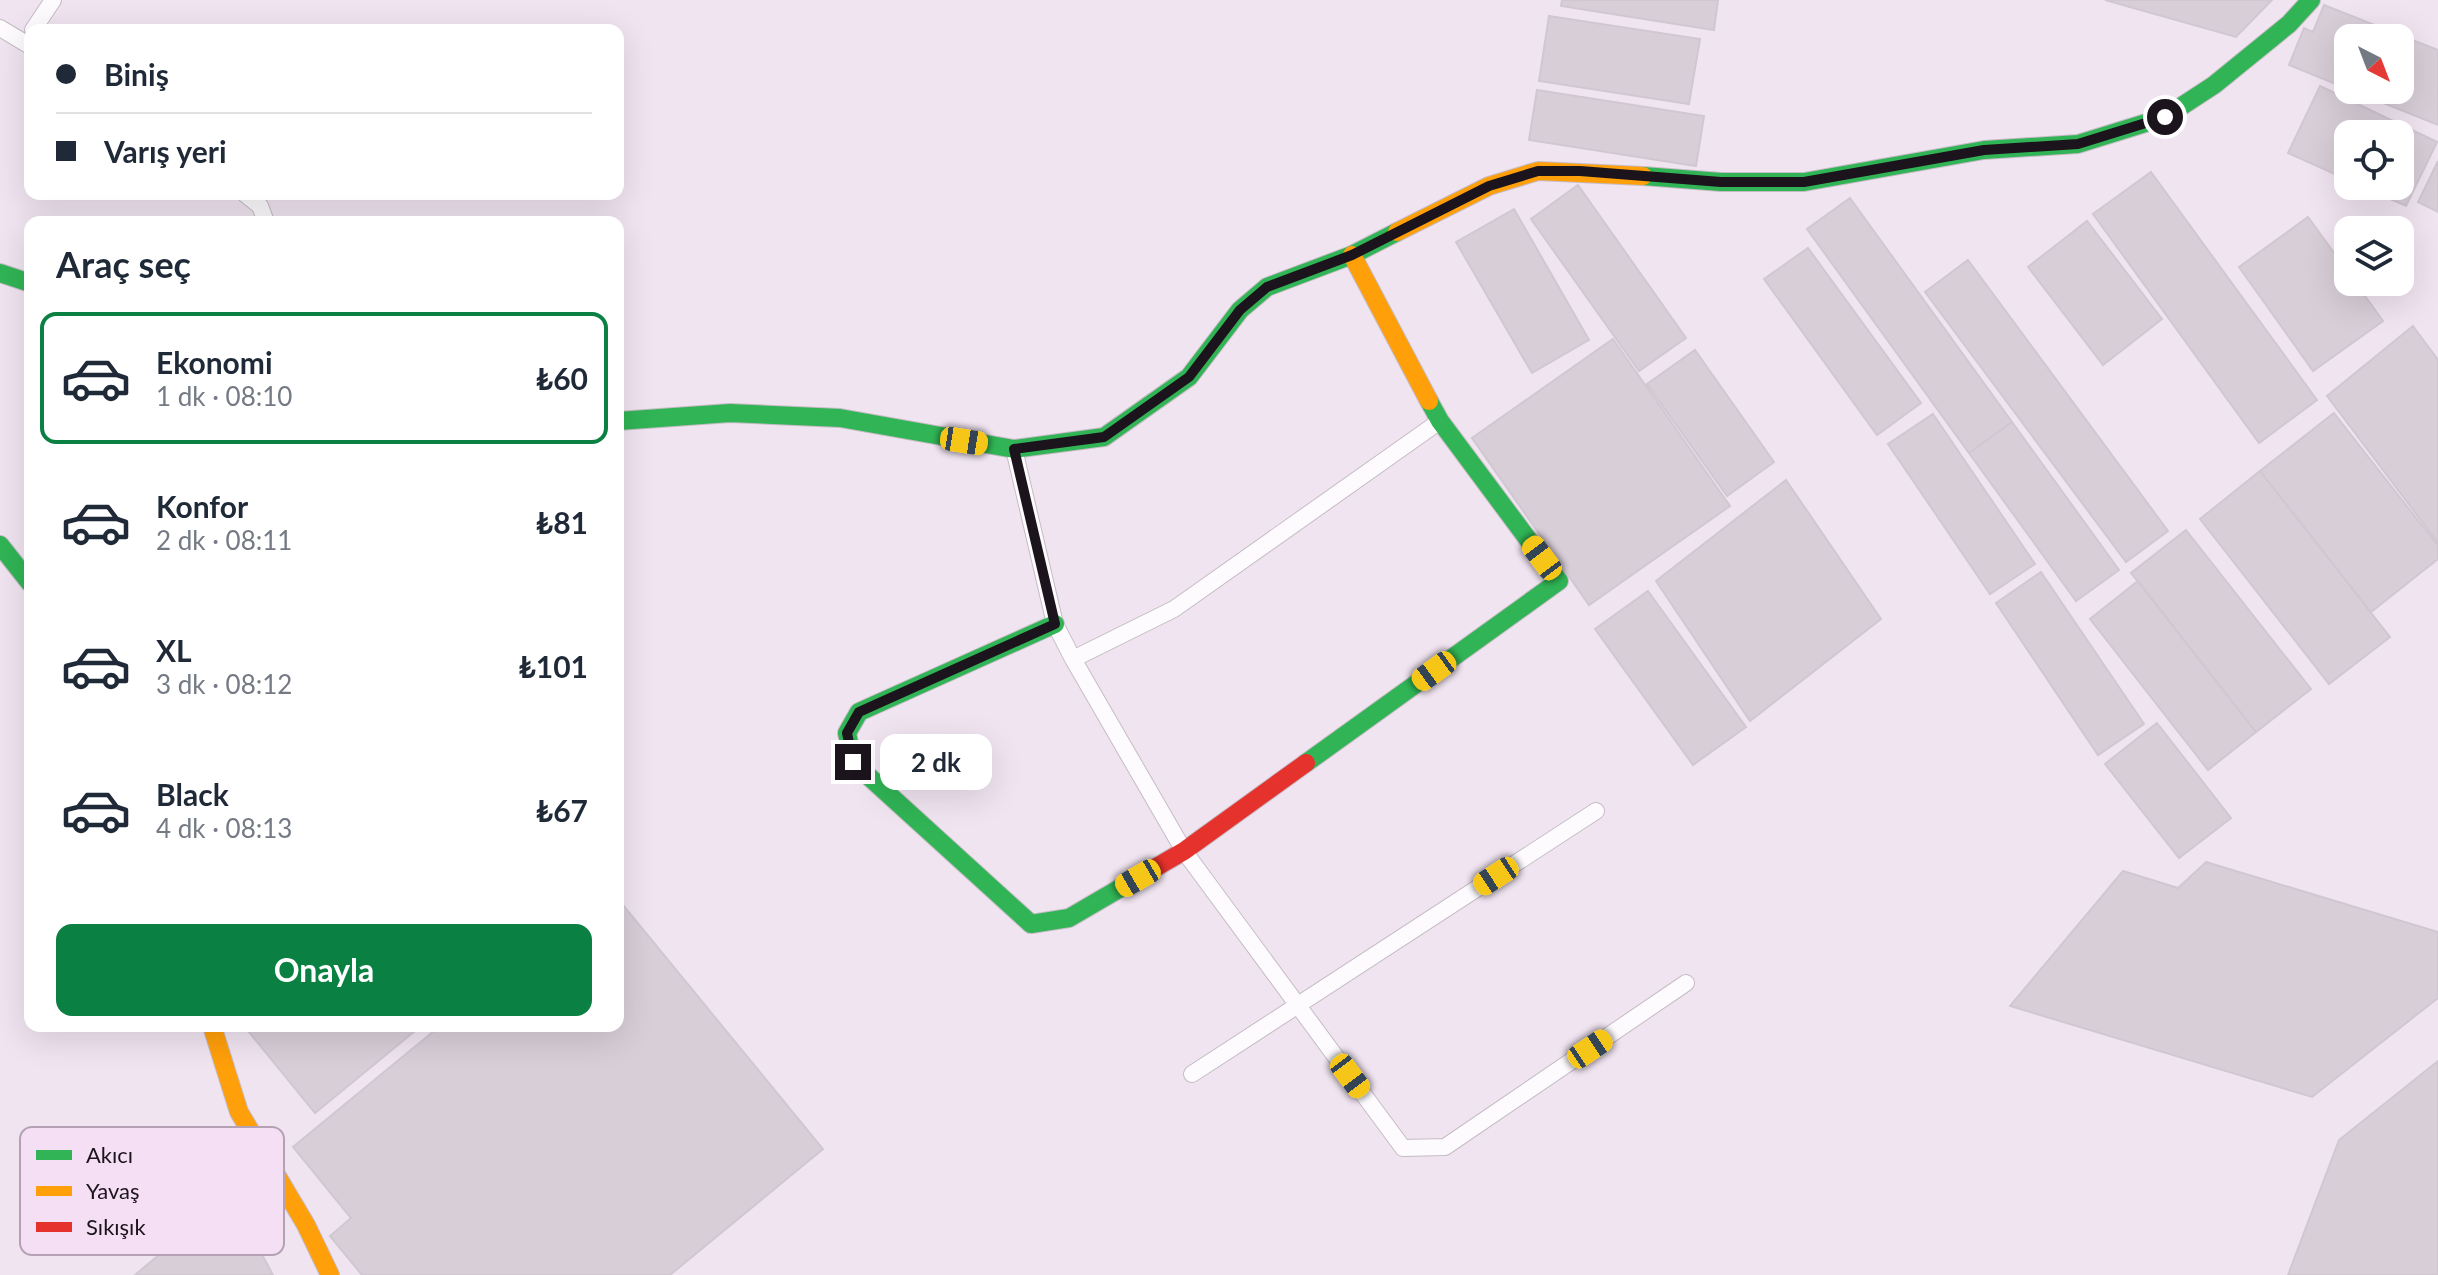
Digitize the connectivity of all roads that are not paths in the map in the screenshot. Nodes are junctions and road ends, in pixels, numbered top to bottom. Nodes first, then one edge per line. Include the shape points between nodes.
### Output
1 (53, 0) edge
2 (2311, 0) edge
3 (38, 24) edge
4 (0, 28) edge
5 (24, 37) edge
6 (252, 200) edge
7 (264, 216) edge
8 (1352, 255) junction
9 (0, 273) edge
10 (24, 281) edge
11 (624, 421) edge
12 (1440, 421) junction
13 (1014, 449) junction
14 (0, 545) edge
15 (24, 575) edge
16 (1055, 624) junction
17 (1073, 659) junction
18 (1596, 811) dead end
19 (1184, 851) junction
20 (1686, 983) dead end
21 (1297, 1005) junction
22 (214, 1032) edge
23 (1192, 1074) dead end
24 (248, 1127) edge
25 (284, 1188) edge
26 (330, 1275) edge

1 - 3 street
2 - 8 street via 2214,85 2165,117 2078,144 1984,150 1804,182 1538,171 1489,186
4 - 5 street
6 - 7 street
8 - 12 street
8 - 13 street via 1267,287 1240,310 1189,377 1104,437
9 - 10 street
11 - 13 street via 730,413 840,418
12 - 17 street via 1174,609
12 - 19 street via 1559,581
13 - 16 street
14 - 15 street
16 - 17 street
16 - 19 street via 859,712 847,733 853,762 1031,924 1069,918
17 - 19 street
18 - 21 street
19 - 21 street
20 - 21 street via 1445,1147 1403,1148
21 - 23 street
22 - 24 street
25 - 26 street

